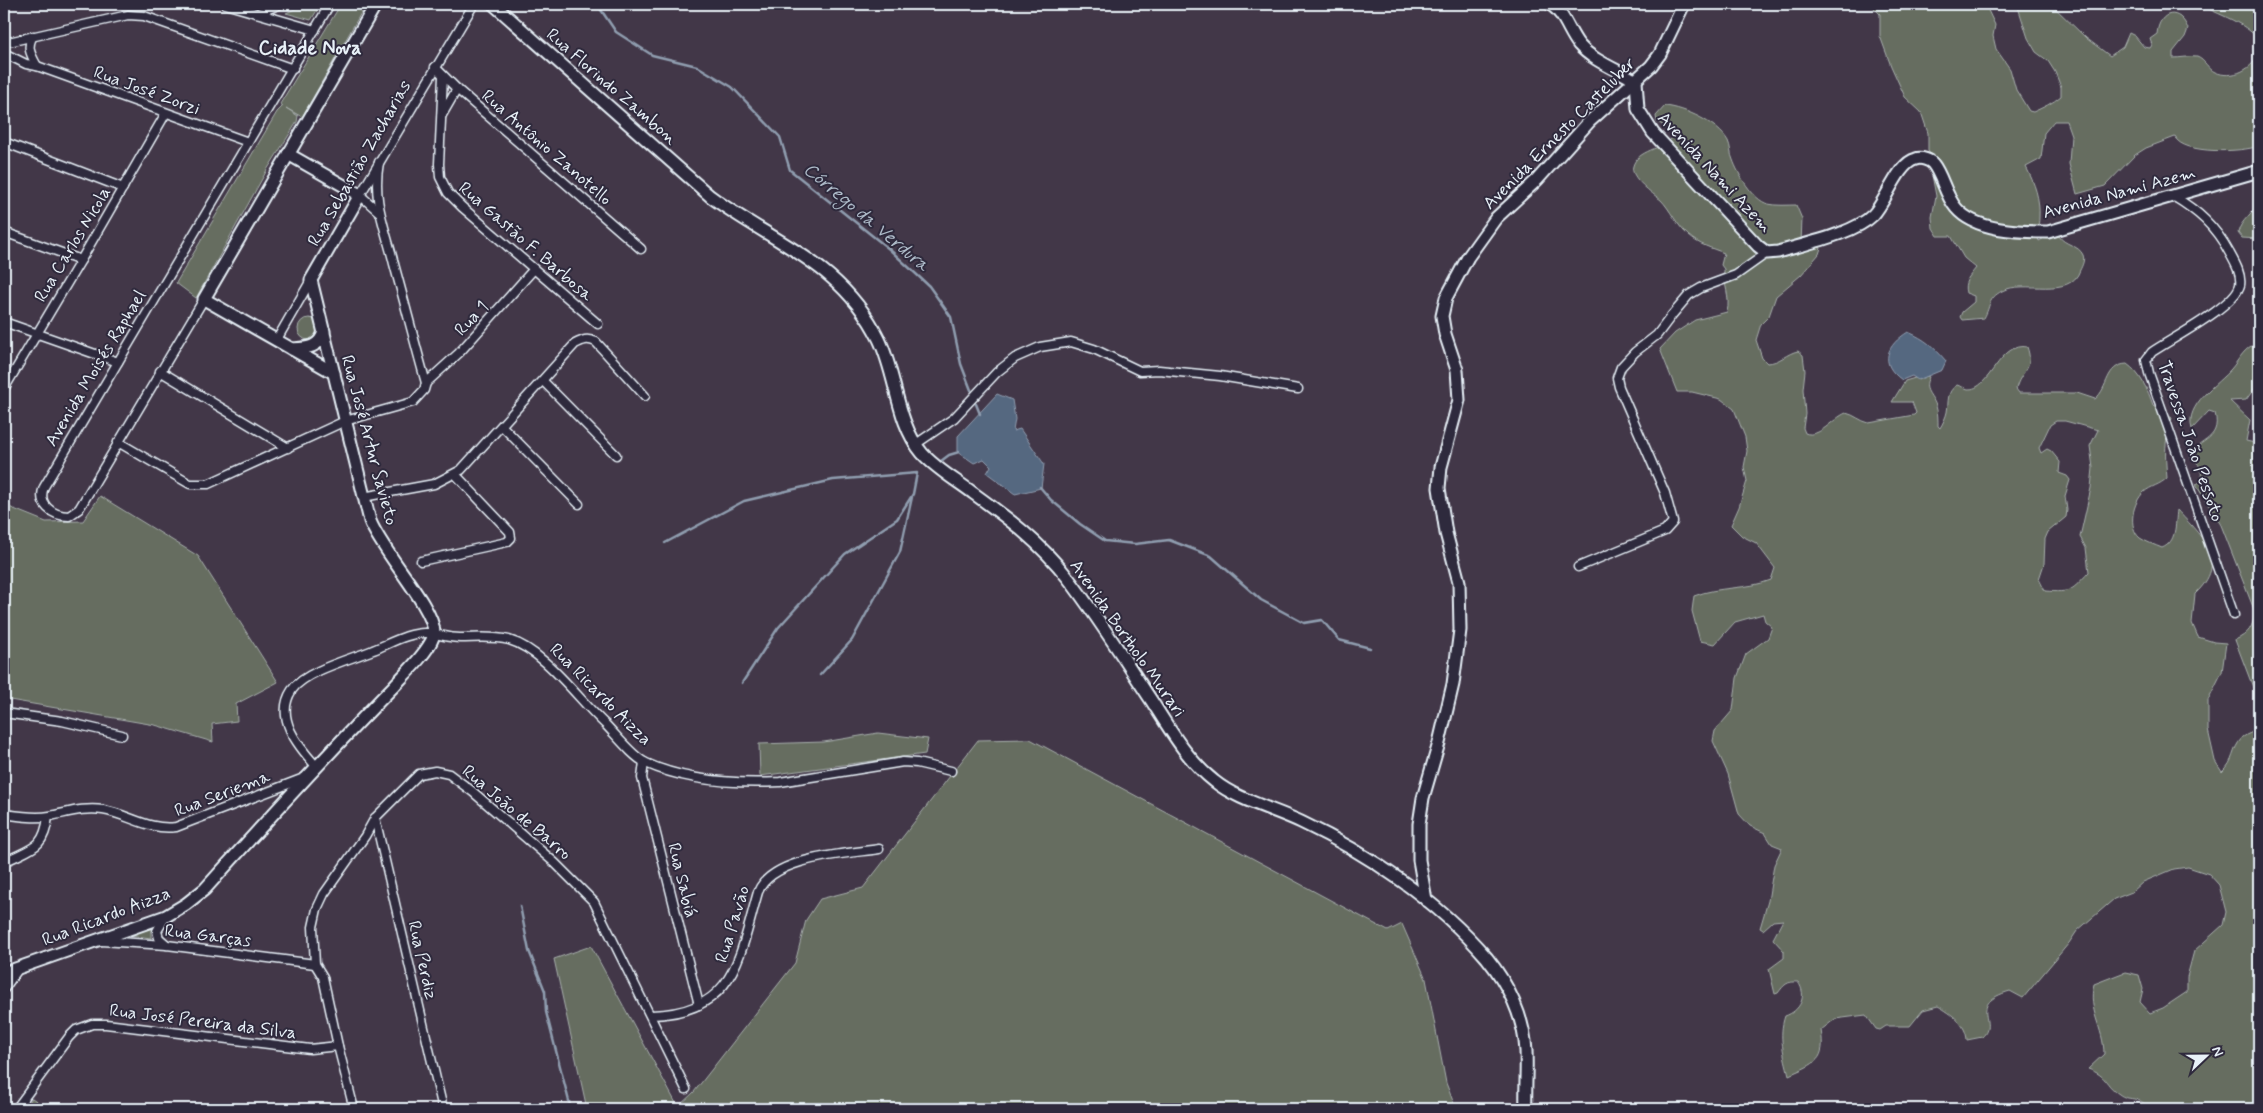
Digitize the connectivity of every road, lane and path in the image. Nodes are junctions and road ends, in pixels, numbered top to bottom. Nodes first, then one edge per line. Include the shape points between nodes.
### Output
1 (225, 4) edge
2 (281, 4) edge
3 (330, 4) edge
4 (376, 4) edge
5 (474, 4) edge
6 (493, 4) edge
7 (1550, 4) edge
8 (1684, 4) edge
9 (258, 13) junction
10 (315, 30) junction
11 (33, 36) junction
12 (4, 43) edge
13 (4, 52) edge
14 (36, 66) junction
15 (435, 67) junction
16 (292, 69) junction
17 (443, 76) junction
18 (1636, 81) junction
19 (457, 89) junction
20 (166, 113) junction
21 (442, 115) junction
22 (4, 142) edge
23 (248, 142) junction
24 (288, 154) junction
25 (379, 162) junction
26 (2259, 171) edge
27 (685, 174) joint
28 (123, 188) junction
29 (360, 195) junction
30 (2173, 196) junction
31 (378, 211) junction
32 (4, 232) edge
33 (641, 249) dead end
34 (1767, 253) junction
35 (81, 260) junction
36 (534, 269) junction
37 (311, 280) junction
38 (204, 299) junction
39 (4, 322) edge
40 (598, 324) dead end
41 (324, 331) junction
42 (36, 334) junction
43 (276, 341) junction
44 (292, 350) junction
45 (118, 362) junction
46 (160, 371) junction
47 (334, 373) junction
48 (542, 380) junction
49 (426, 383) junction
50 (1298, 389) dead end
51 (4, 390) edge
52 (645, 396) dead end
53 (345, 420) junction
54 (502, 426) junction
55 (118, 442) junction
56 (916, 444) junction
57 (288, 448) junction
58 (616, 455) dead end
59 (455, 474) junction
60 (363, 497) junction
61 (579, 504) dead end
62 (420, 561) dead end
63 (1578, 567) dead end
64 (2234, 615) dead end
65 (433, 630) junction
66 (4, 713) edge
67 (122, 735) dead end
68 (644, 762) junction
69 (316, 766) junction
70 (951, 771) dead end
71 (304, 778) junction
72 (4, 814) edge
73 (48, 817) junction
74 (375, 818) junction
75 (879, 849) dead end
76 (4, 862) edge
77 (1426, 900) junction
78 (166, 916) junction
79 (96, 940) junction
80 (167, 945) junction
81 (315, 964) junction
82 (19, 968) junction
83 (4, 973) edge
84 (4, 989) edge
85 (698, 1005) junction
86 (651, 1015) junction
87 (338, 1046) junction
88 (686, 1089) dead end
89 (16, 1109) edge
90 (354, 1109) edge
91 (443, 1109) edge
92 (1526, 1109) edge

1 - 9 street
2 - 9 street
3 - 10 street, Avenida Moisés Raphael
4 - 24 street, Avenida Moisés Raphael
5 - 15 street, Rua Sebastião Zacharias
6 - 27 street, Rua Florindo Zambon
7 - 18 street via 1562,14 1581,47
8 - 18 street, Avenida Ernesto Casteluber via 1660,54
9 - 10 street
10 - 16 street, Avenida Moisés Raphael
11 - 12 street
11 - 14 street via 29,49
11 - 16 street via 128,15 144,16
13 - 14 street, Rua José Zorzi
14 - 20 street, Rua José Zorzi
15 - 17 street, Rua Antônio Zanotello
15 - 25 street, Rua Sebastião Zacharias
16 - 23 street, Avenida Moisés Raphael
17 - 19 street, Rua Antônio Zanotello
17 - 21 street, Rua Gastão F. Barbosa
18 - 34 street, Avenida Nami Azem via 1638,109 1653,132
18 - 77 street, Avenida Ernesto Casteluber via 1589,122 1537,180 1496,218 1468,257 1446,298 1442,316 1457,370 1459,400 1439,488 1446,533 1459,582 1460,630 1453,684 1419,824 1418,860
19 - 21 street
19 - 33 street, Rua Antônio Zanotello
20 - 23 street, Rua José Zorzi
20 - 28 street, Rua Carlos Nicola
21 - 36 street, Rua Gastão F. Barbosa via 439,164 443,186 462,207
22 - 28 street
23 - 45 street, Avenida Moisés Raphael
24 - 29 street
24 - 38 street, Avenida Moisés Raphael
25 - 29 street, Rua Sebastião Zacharias
25 - 31 street via 376,184
26 - 30 street, Avenida Nami Azem
27 - 56 street, Avenida Bortholo Murari via 728,209 816,264 855,302 881,343 903,418
28 - 35 street, Rua Carlos Nicola
29 - 31 street
29 - 37 street, Rua Sebastião Zacharias
30 - 34 street, Avenida Nami Azem via 2048,232 2013,230 1987,226 1966,218 1947,195 1933,164 1925,159 1915,159 1905,165 1874,214 1858,226
30 - 64 street, Travessa João Pessoto via 2195,209 2212,226 2230,253 2240,277 2236,293 2225,305 2152,352 2146,360
31 - 49 street
32 - 35 street
34 - 63 street via 1736,275 1689,296 1657,335 1620,367 1616,378 1619,387 1673,522 1665,531
35 - 42 street, Rua Carlos Nicola
36 - 40 street, Rua Gastão F. Barbosa
36 - 49 street, Rua 1 via 458,353
37 - 41 street, Rua José Artur Savieto
37 - 43 street, Rua Sebastião Zacharias
38 - 43 street
38 - 46 street, Avenida Moisés Raphael
39 - 42 street
41 - 44 street via 317,345
41 - 47 street, Rua José Artur Savieto
42 - 45 street
42 - 51 street, Rua Carlos Nicola
43 - 44 street
44 - 47 street
45 - 55 street, Avenida Moisés Raphael via 44,487 41,498 44,505 55,514 75,514
46 - 55 street, Avenida Moisés Raphael
46 - 57 street
47 - 53 street, Rua José Artur Savieto
48 - 52 street via 575,344 589,339 596,342
48 - 54 street
48 - 58 street
49 - 53 street, Rua 1 via 413,402
50 - 56 street via 1220,376 1140,371 1071,342 1040,348 1015,358 996,372 954,418
53 - 57 street, Rua 1
53 - 60 street, Rua José Artur Savieto
54 - 59 street
54 - 61 street
55 - 57 street, Rua 1 via 197,486 216,481
56 - 77 street, Avenida Bortholo Murari via 934,464 1027,533 1066,576 1188,755 1214,781 1335,839
59 - 60 street via 434,484
59 - 62 street via 512,538 507,542
60 - 65 street, Rua José Artur Savieto via 377,537 425,608
65 - 68 street, Rua Ricardo Aizza via 459,638 497,638 536,653
65 - 69 street, Rua Ricardo Aizza via 430,645 410,669
65 - 69 street via 327,668 296,684 287,699 287,722 296,745
66 - 67 street via 62,721
68 - 70 street, Rua Ricardo Aizza via 684,775 739,783 780,782 903,762
68 - 85 street, Rua Sabiá via 642,778
69 - 71 street, Rua Ricardo Aizza
71 - 73 street, Rua Seriema via 176,828 149,826 103,810 66,812
71 - 78 street, Rua Ricardo Aizza via 205,889
72 - 73 street, Rua Seriema
73 - 76 street via 42,841
74 - 81 street, Rua João de Barro via 317,909 313,927
74 - 86 street, Rua João de Barro via 419,774 449,774 555,863 594,902
74 - 91 street, Rua Perdiz
75 - 85 street, Rua Pavão via 796,862 769,875 761,883 731,978 715,995
77 - 92 street, Avenida Bortholo Murari via 1486,957 1515,1004 1526,1051
78 - 79 street, Rua Ricardo Aizza
78 - 80 street via 157,931
79 - 80 street, Rua Garças
79 - 82 street, Rua Ricardo Aizza
80 - 81 street, Rua Garças
81 - 87 street, Rua João de Barro via 323,977
82 - 83 street, Rua Ricardo Aizza
82 - 84 street
85 - 86 street, Rua Pavão via 679,1012
86 - 88 street, Rua João de Barro
87 - 89 street, Rua José Pereira da Silva via 310,1049 125,1025 92,1024 76,1030 69,1037
87 - 90 street, Rua João de Barro

